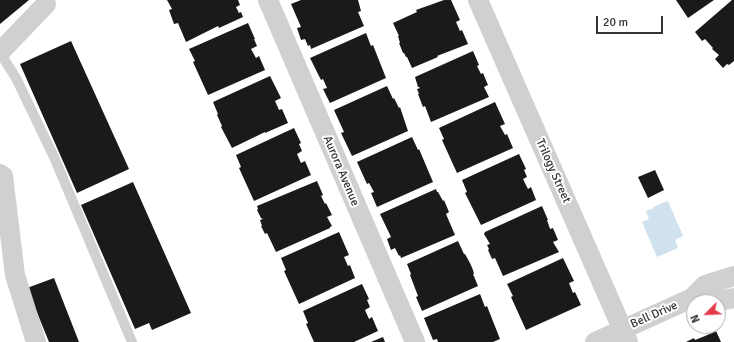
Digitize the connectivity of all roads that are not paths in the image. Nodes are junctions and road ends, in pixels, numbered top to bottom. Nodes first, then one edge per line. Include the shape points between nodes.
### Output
1 (268, 0) edge
2 (478, 0) edge
3 (46, 4) dead end
4 (0, 53) edge
5 (0, 174) edge
6 (6, 243) edge
7 (734, 276) edge
8 (701, 294) edge
9 (686, 306) edge
10 (625, 336) edge
11 (36, 342) edge
12 (132, 342) edge
13 (415, 342) edge
14 (595, 342) edge

1 - 13 street, Aurora Avenue
2 - 10 street, Trilogy Street
3 - 4 street
4 - 12 lane via 16,78 54,157
5 - 6 street via 3,176
6 - 11 street
7 - 8 street, Bell Drive via 705,285
9 - 10 street, Bell Drive
10 - 14 street, Bell Drive

